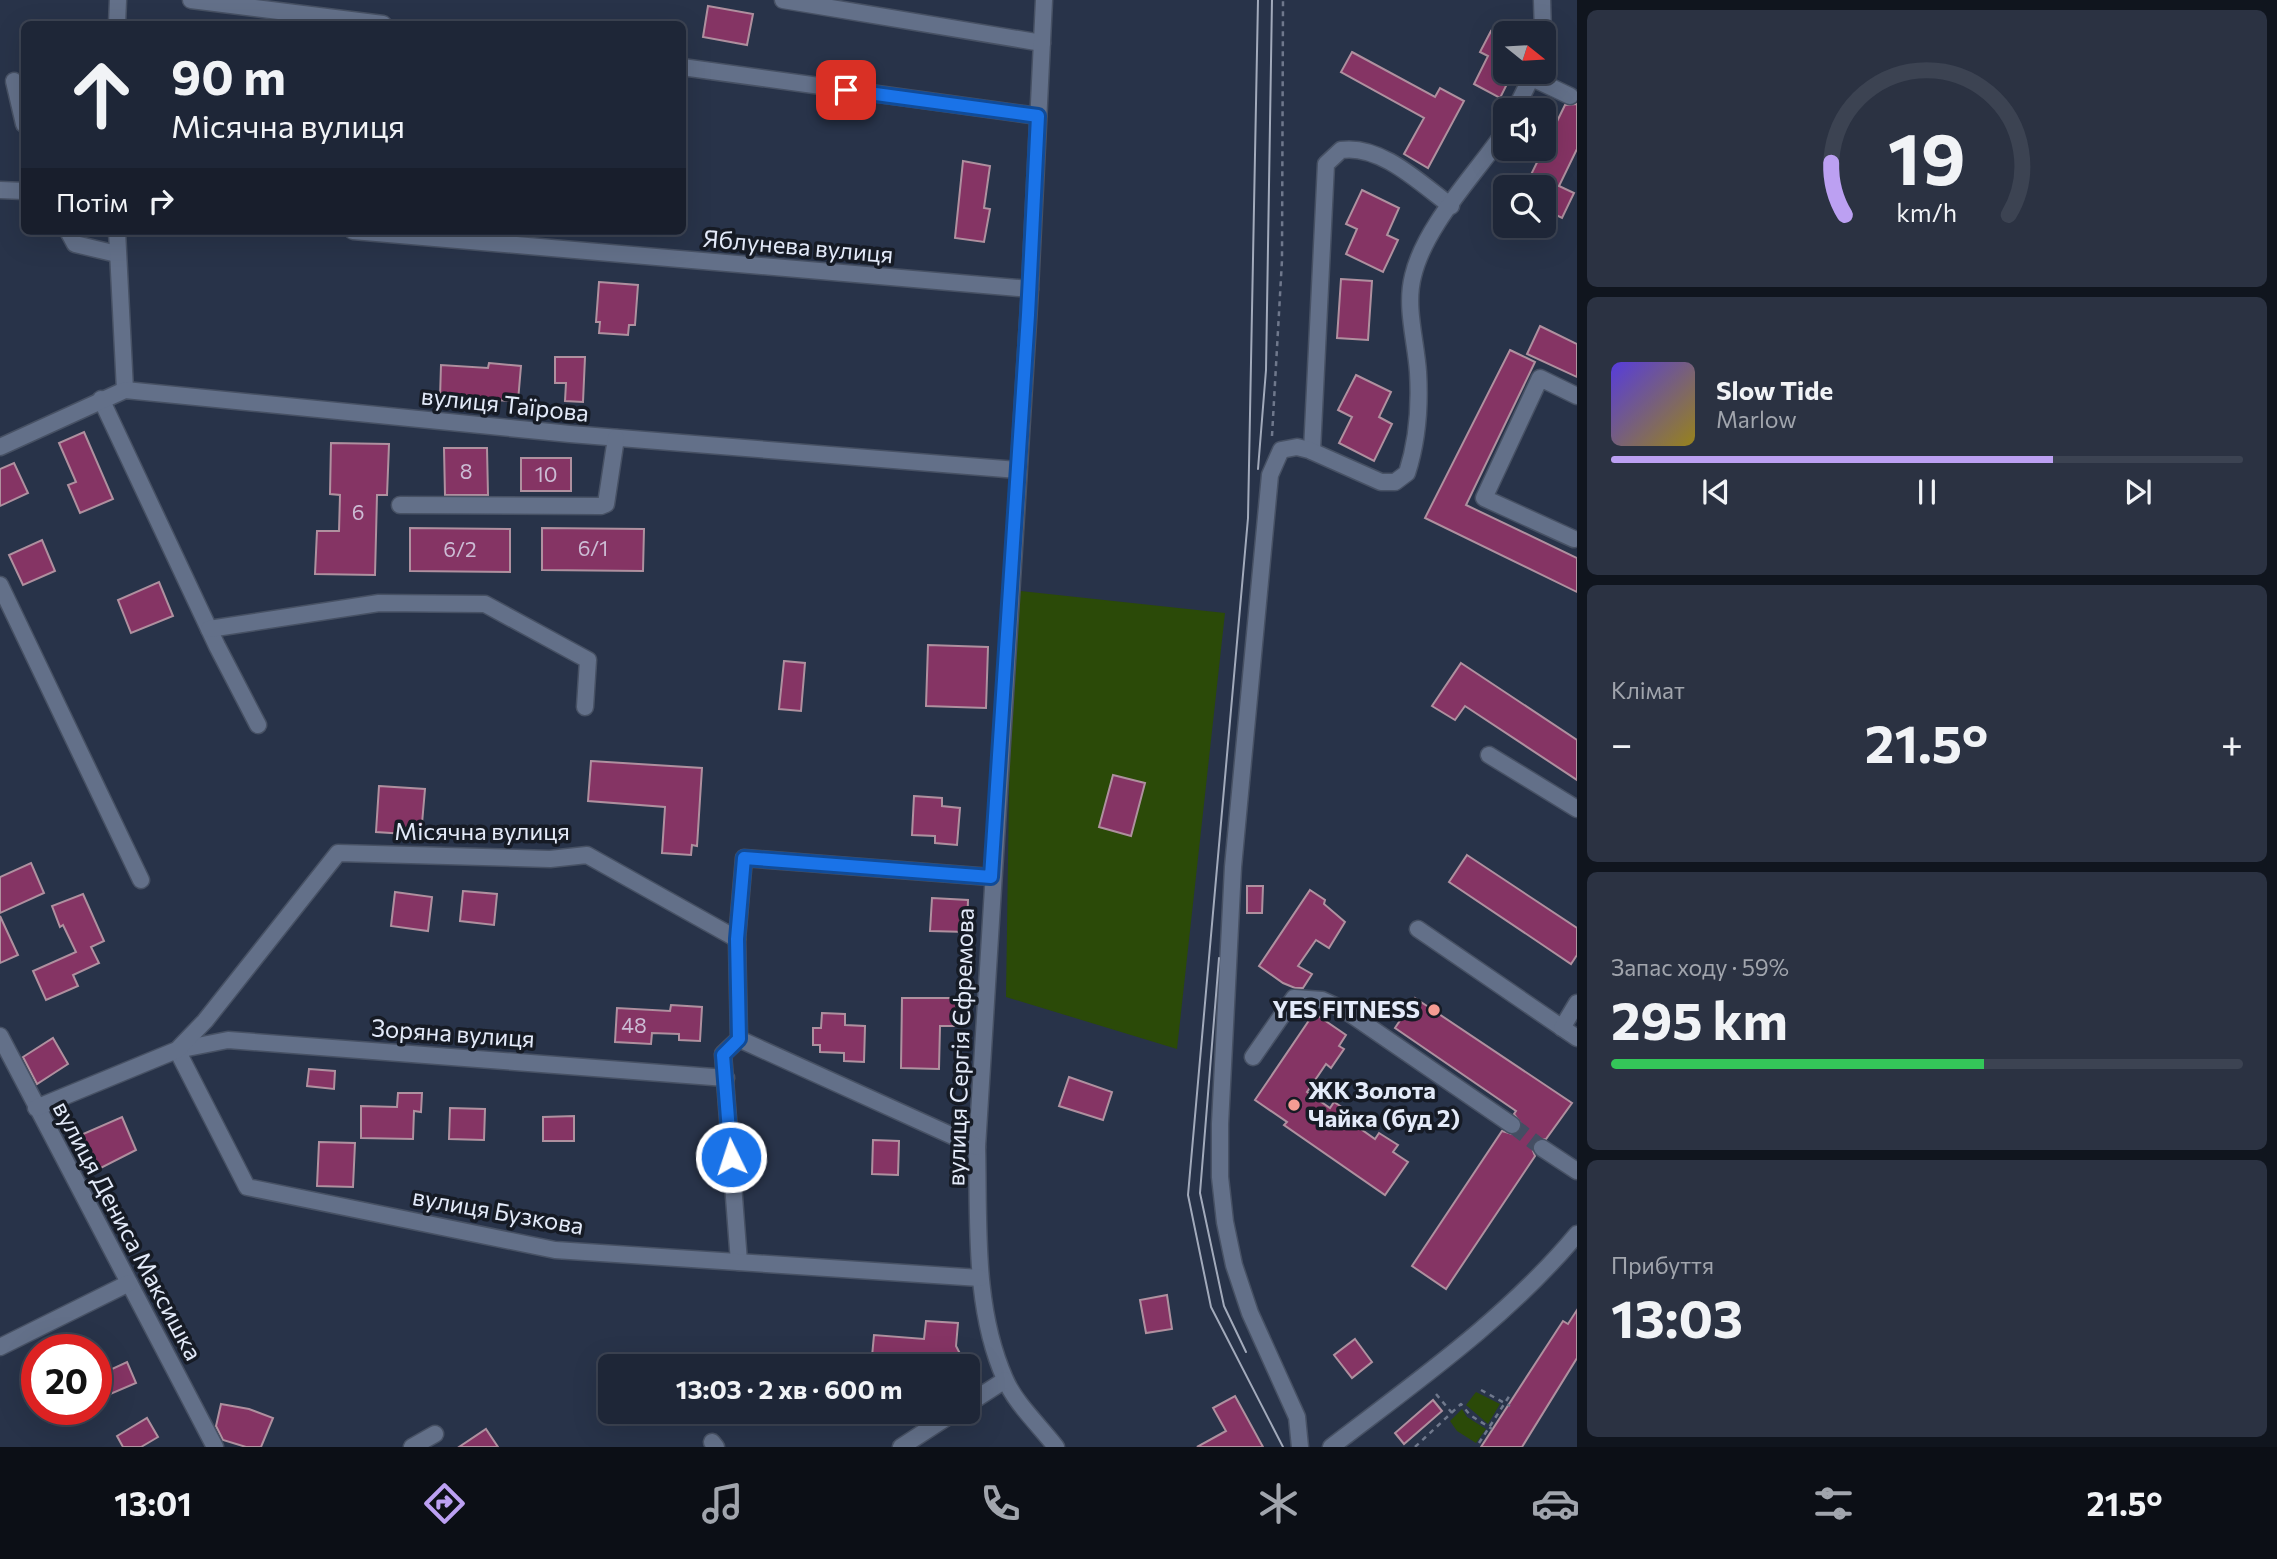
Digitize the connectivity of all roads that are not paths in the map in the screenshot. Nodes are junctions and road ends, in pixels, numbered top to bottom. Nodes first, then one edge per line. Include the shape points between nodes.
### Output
1 (118, 0) edge
2 (191, 0) edge
3 (783, 0) edge
4 (1044, 0) edge
5 (1542, 0) edge
6 (117, 21) edge
7 (359, 21) edge
8 (1543, 21) edge
9 (1042, 43) junction
10 (686, 68) edge
11 (14, 81) dead end
12 (1549, 84) edge
13 (1570, 96) dead end
14 (21, 111) edge
15 (1038, 116) junction
16 (1493, 148) edge
17 (0, 190) edge
18 (21, 191) edge
19 (1451, 206) junction
20 (70, 235) edge
21 (117, 235) edge
22 (400, 235) edge
23 (117, 254) junction
24 (1030, 289) junction
25 (125, 390) junction
26 (1577, 396) edge
27 (101, 399) junction
28 (616, 438) junction
29 (0, 447) edge
30 (1312, 451) junction
31 (1018, 470) junction
32 (400, 505) dead end
33 (1576, 537) edge
34 (0, 585) edge
35 (209, 629) junction
36 (585, 708) dead end
37 (258, 725) dead end
38 (1489, 755) dead end
39 (1577, 809) edge
40 (991, 877) junction
41 (141, 880) dead end
42 (1418, 929) dead end
43 (737, 939) junction
44 (1577, 1003) edge
45 (1562, 1028) junction
46 (0, 1036) edge
47 (1577, 1038) edge
48 (739, 1039) junction
49 (177, 1050) junction
50 (1253, 1057) dead end
51 (726, 1078) junction
52 (36, 1108) junction
53 (1512, 1125) tunnel mouth
54 (976, 1147) junction
55 (1542, 1148) tunnel mouth
56 (1577, 1171) edge
57 (1577, 1234) edge
58 (739, 1262) junction
59 (981, 1278) junction
60 (129, 1283) junction
61 (0, 1347) edge
62 (1005, 1380) junction
63 (980, 1396) edge
64 (936, 1424) edge
65 (435, 1434) dead end
66 (1352, 1441) edge
67 (215, 1447) edge
68 (412, 1447) edge
69 (901, 1447) edge
70 (1056, 1447) edge
71 (1300, 1447) edge
72 (1331, 1447) edge

1 - 6 street
2 - 7 street
3 - 9 street
4 - 9 street, вулиця Сергія Єфремова
5 - 8 street
9 - 15 street, вулиця Сергія Єфремова
10 - 15 street
11 - 14 street
12 - 13 street
15 - 24 street, вулиця Сергія Єфремова
16 - 19 street
17 - 18 street
19 - 30 street via 1428,238 1410,294 1418,373 1417,428 1408,474 1395,482 1381,482
19 - 30 street via 1404,171 1366,152 1341,149 1326,164
20 - 23 street via 75,244
21 - 23 street
22 - 24 street, Яблунева вулиця
23 - 25 street
24 - 31 street, вулиця Сергія Єфремова
25 - 27 street, вулиця Таїрова
25 - 28 street, вулиця Таїрова
26 - 33 street via 1540,379 1484,498
27 - 29 street, вулиця Таїрова
27 - 35 street
28 - 31 street, вулиця Таїрова
28 - 32 street via 610,494 601,506
30 - 71 street via 1297,447 1281,450 1270,475 1233,867 1220,1124 1220,1177 1234,1265 1250,1313 1297,1417
31 - 40 street, вулиця Сергія Єфремова
34 - 41 street
35 - 36 street via 379,603 485,604 588,660
35 - 37 street
38 - 39 street
40 - 43 street via 744,858
40 - 54 street, вулиця Сергія Єфремова
42 - 45 street
43 - 48 street
43 - 49 street, Місячна вулиця via 587,855 550,859 338,853
44 - 45 street
45 - 47 street
46 - 52 street, вулиця Дениса Максишка
48 - 51 street via 723,1055
48 - 54 street
49 - 51 street, Зоряна вулиця via 228,1040
49 - 52 street
49 - 58 street, вулиця Бузкова via 247,1187 555,1250
50 - 53 street via 1294,998 1322,1000 1346,1011
51 - 58 street
52 - 60 street, вулиця Дениса Максишка
54 - 59 street, вулиця Сергія Єфремова
55 - 56 street
57 - 66 street via 1522,1294
58 - 59 street, вулиця Бузкова
59 - 62 street, вулиця Сергія Єфремова
60 - 61 street
60 - 67 street, вулиця Дениса Максишка
62 - 63 street
62 - 70 street, вулиця Сергія Єфремова
64 - 69 street
65 - 68 street
66 - 72 street

